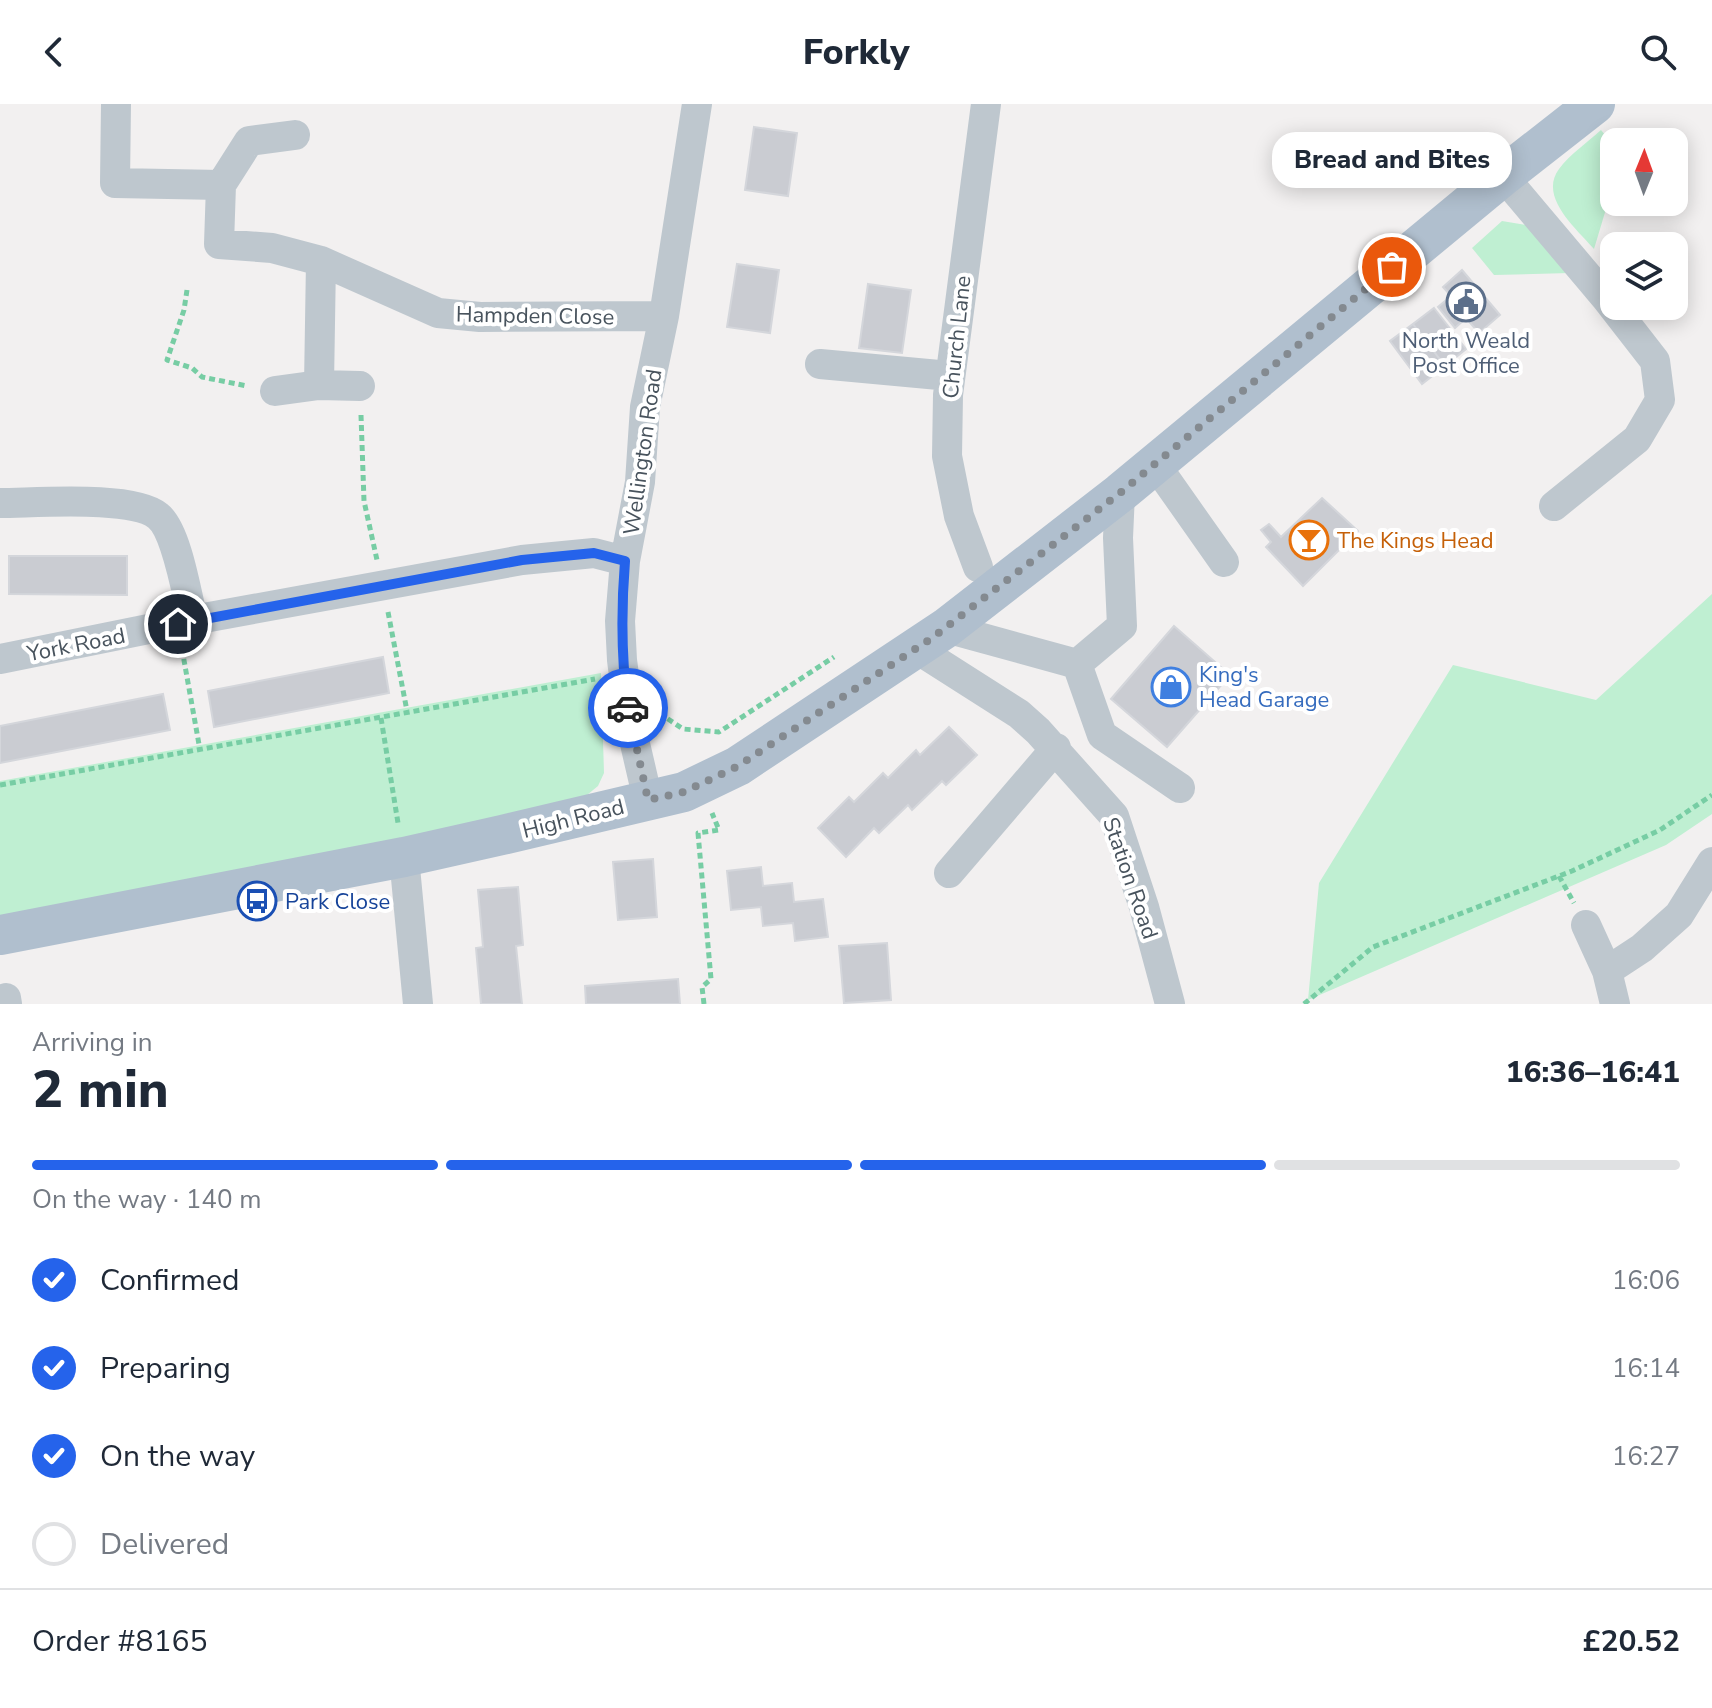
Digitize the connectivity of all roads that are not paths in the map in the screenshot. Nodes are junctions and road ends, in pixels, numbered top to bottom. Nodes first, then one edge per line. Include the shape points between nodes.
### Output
1 (116, 104) edge
2 (697, 104) edge
3 (986, 104) edge
4 (1595, 104) edge
5 (295, 135) dead end
6 (1503, 176) junction
7 (221, 185) junction
8 (321, 261) junction
9 (664, 316) junction
10 (820, 364) dead end
11 (950, 376) junction
12 (319, 385) junction
13 (360, 386) road end
14 (275, 391) road end
15 (1155, 464) junction
16 (1120, 493) junction
17 (0, 503) edge
18 (1554, 506) dead end
19 (625, 561) junction
20 (1224, 562) dead end
21 (978, 567) dead end
22 (185, 622) junction
23 (932, 638) junction
24 (0, 659) edge
25 (1077, 664) junction
26 (1056, 748) junction
27 (1180, 788) dead end
28 (648, 800) junction
29 (404, 857) junction
30 (1712, 862) edge
31 (949, 873) dead end
32 (1586, 925) dead end
33 (0, 935) edge
34 (1607, 971) junction
35 (418, 1004) edge
36 (1170, 1004) edge
37 (1615, 1004) edge

1 - 7 street via 115,183
2 - 9 street, Wellington Road
3 - 11 street, Church Lane
4 - 6 main road, High Road
5 - 7 street via 249,141
6 - 15 main road, High Road
6 - 18 street via 1655,361 1660,400 1637,439
7 - 8 street, Hampden Close via 219,244 272,248
8 - 9 street, Hampden Close via 438,313
8 - 12 street
9 - 19 street, Wellington Road via 645,407 640,482
10 - 11 street
11 - 21 street, Church Lane via 947,456 959,516
12 - 13 street
12 - 14 street
15 - 16 main road, High Road
15 - 20 street
16 - 23 main road, High Road
16 - 25 street via 1122,626
17 - 22 street via 129,503 159,516 174,543
19 - 22 street, York Road via 594,553 522,560
19 - 28 street, Wellington Road via 622,660
22 - 24 street, York Road
23 - 25 street
23 - 26 street, Station Road
23 - 28 main road, High Road via 738,766 684,792
25 - 27 street via 1102,735
26 - 31 street
26 - 36 street, Station Road via 1114,816
28 - 29 main road, High Road
29 - 33 main road, High Road
29 - 35 street
30 - 34 street via 1679,915
32 - 34 street
34 - 37 street

